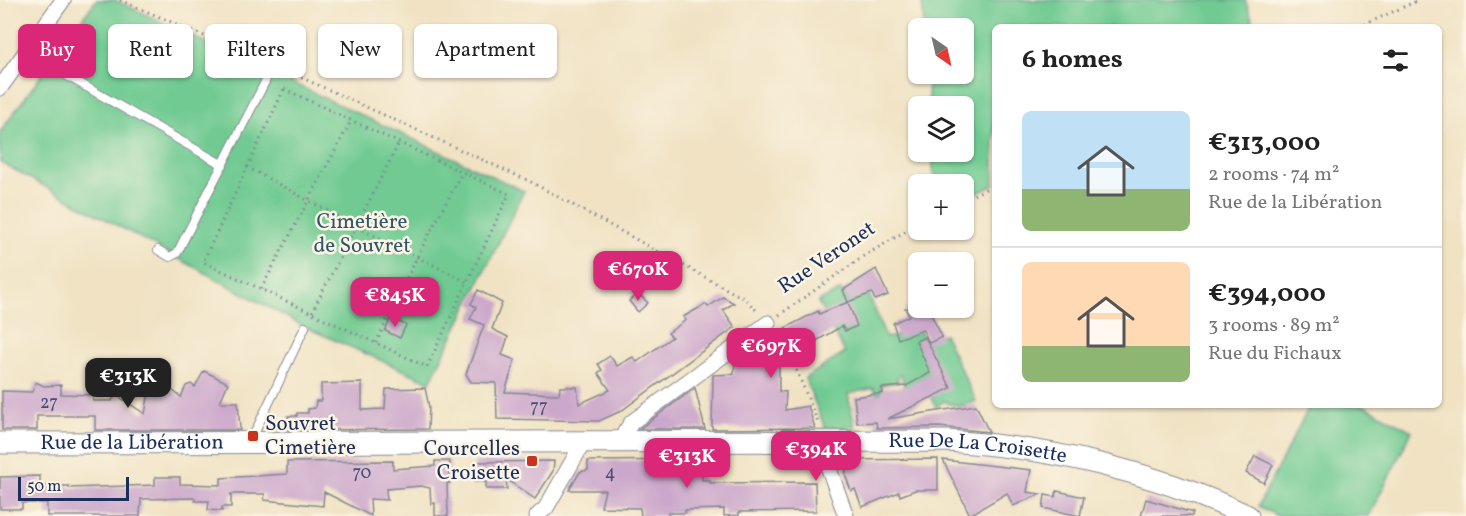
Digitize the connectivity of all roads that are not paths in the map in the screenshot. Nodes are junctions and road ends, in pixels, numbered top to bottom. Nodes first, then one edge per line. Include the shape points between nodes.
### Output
1 (63, 0) edge
2 (47, 24) edge
3 (18, 65) edge
4 (71, 78) edge
5 (266, 78) edge
6 (0, 88) edge
7 (223, 165) junction
8 (158, 250) dead end
9 (768, 323) road end
10 (305, 327) road end
11 (822, 440) junction
12 (579, 441) junction
13 (625, 441) junction
14 (253, 442) junction
15 (0, 443) edge
16 (537, 516) edge
17 (846, 516) edge
18 (1248, 516) edge

1 - 2 street
3 - 6 street
4 - 7 lane
5 - 7 lane
7 - 8 lane via 177,253 170,256
9 - 13 street, Rue Veronet via 632,422 624,432
10 - 14 lane
11 - 13 main road, Rue De La Croisette
11 - 17 street
11 - 18 main road, Rue De La Croisette via 936,440 1036,451 1165,483
12 - 13 main road, Rue de la Libération
12 - 14 main road, Rue de la Libération
12 - 16 street via 579,450 546,508
14 - 15 main road, Rue de la Libération

